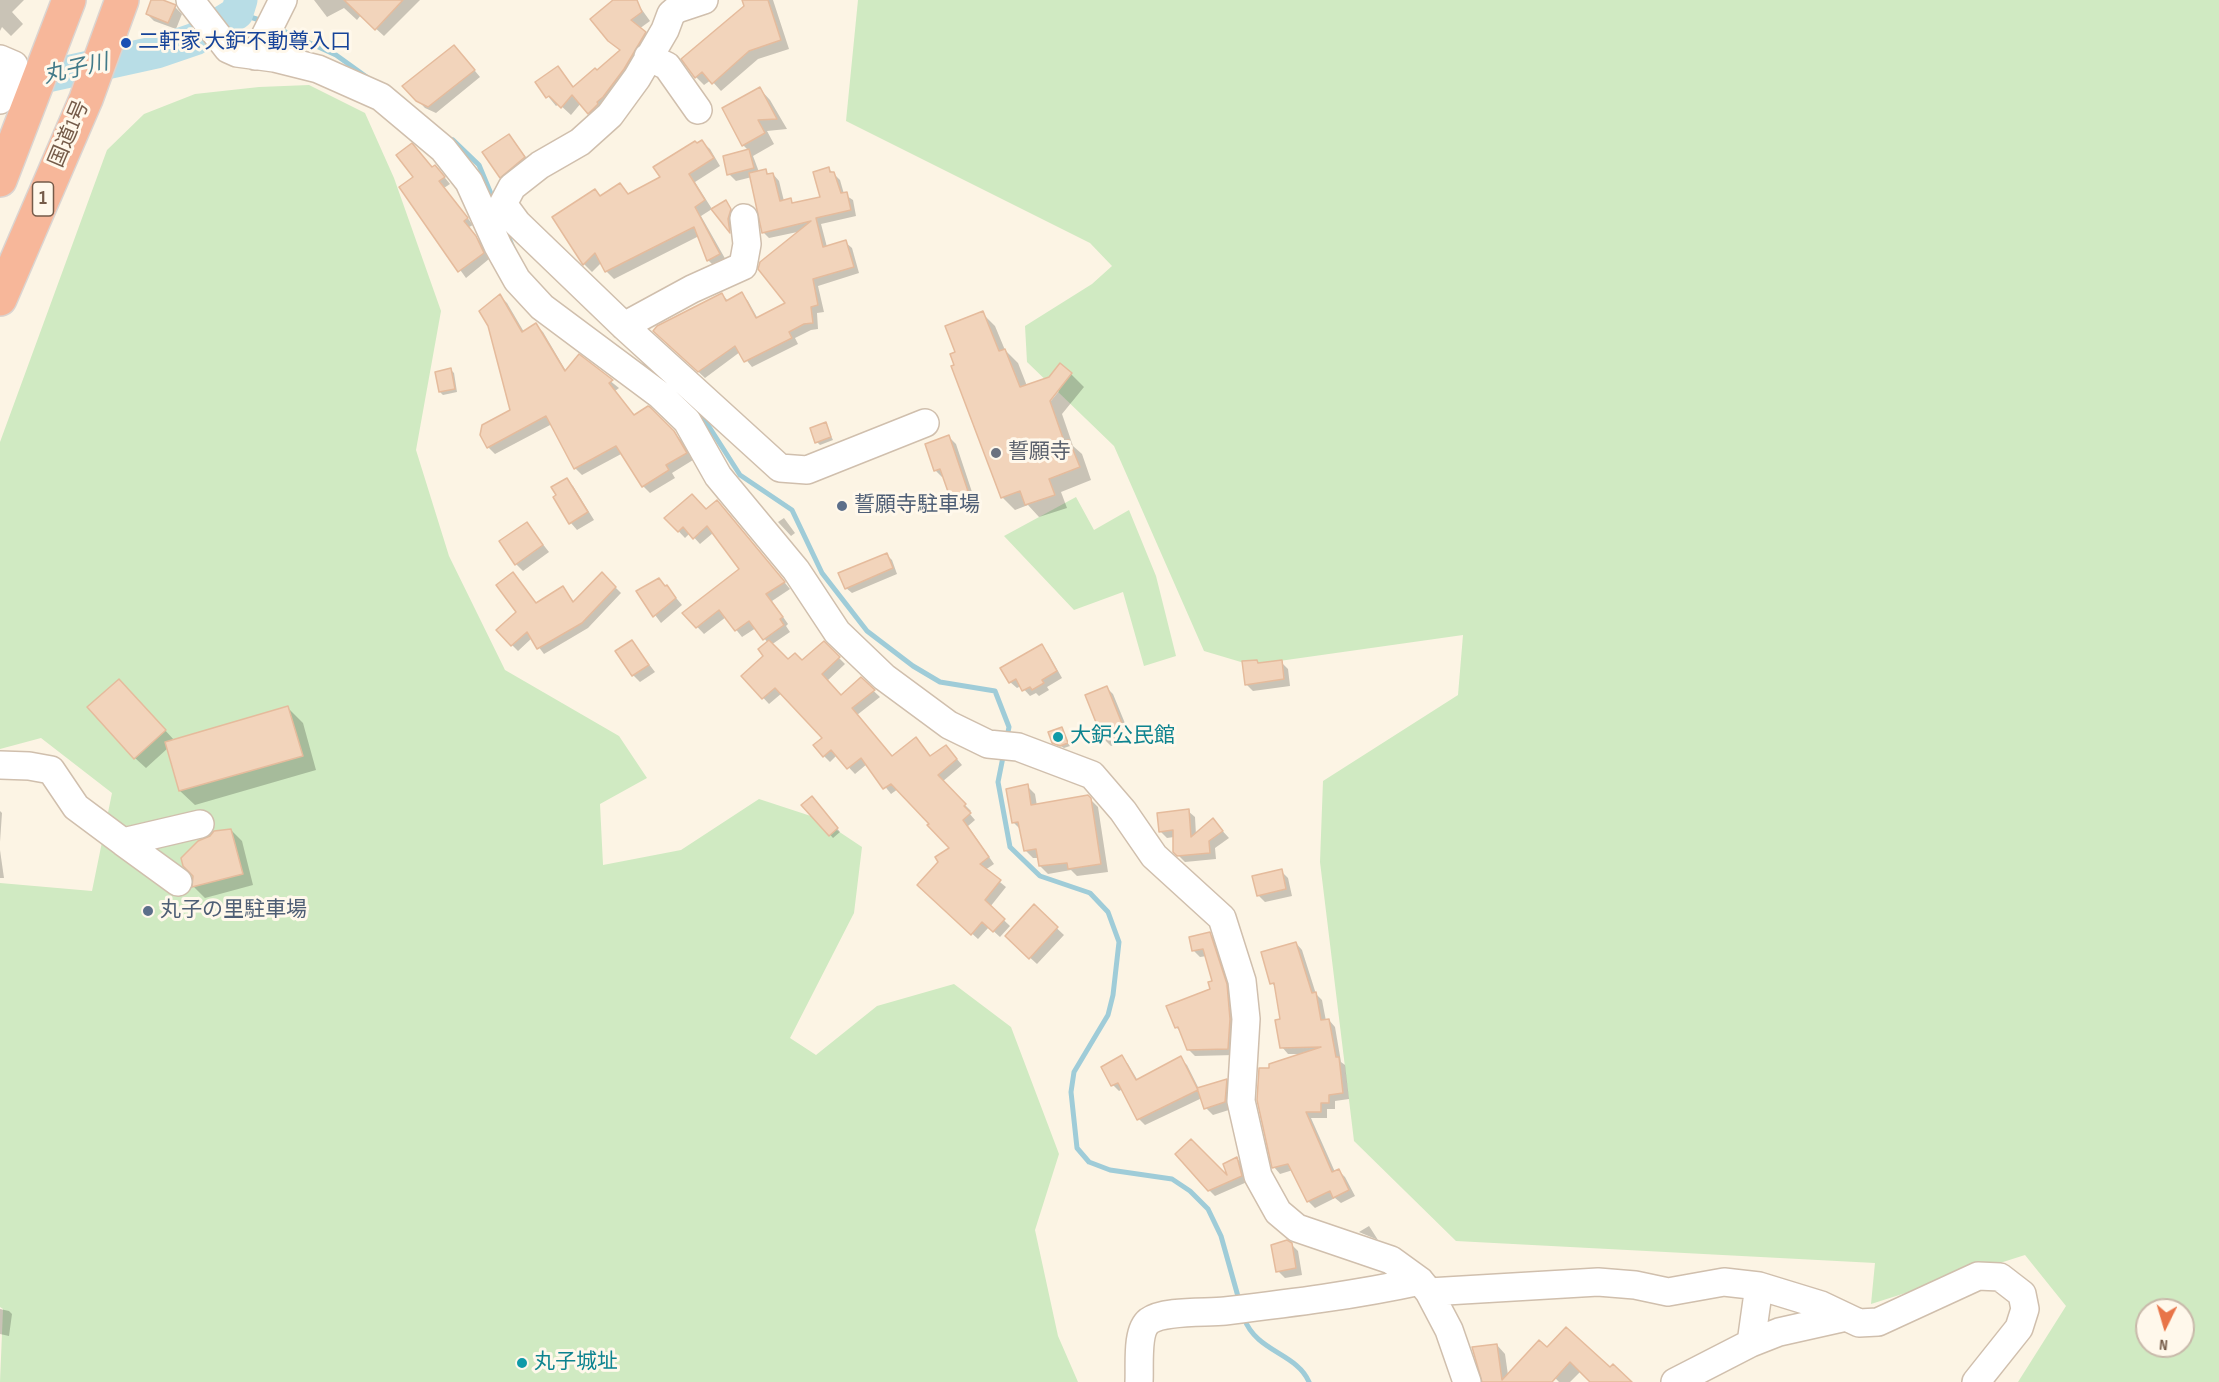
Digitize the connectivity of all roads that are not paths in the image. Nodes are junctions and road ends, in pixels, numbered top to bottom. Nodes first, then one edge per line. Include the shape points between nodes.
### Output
1 (69, 0) edge
2 (122, 0) edge
3 (704, 0) edge
4 (285, 2) edge
5 (196, 7) edge
6 (255, 56) junction
7 (648, 57) junction
8 (7, 62) edge
9 (14, 102) edge
10 (698, 110) dead end
11 (0, 180) edge
12 (491, 204) junction
13 (744, 218) dead end
14 (0, 299) edge
15 (628, 329) junction
16 (614, 361) junction
17 (925, 423) dead end
18 (0, 765) edge
19 (200, 824) dead end
20 (123, 842) junction
21 (178, 882) dead end
22 (1759, 1286) junction
23 (1425, 1287) junction
24 (1846, 1317) junction
25 (1751, 1343) junction
26 (1139, 1382) edge
27 (1467, 1382) edge
28 (1675, 1382) edge
29 (1976, 1382) edge

1 - 9 highway, 1 via 48,53
2 - 14 highway, 国道1号 / 1 via 86,99
3 - 7 street via 671,14
4 - 6 street
5 - 6 street via 228,49
6 - 12 street via 318,69 381,97 443,149
7 - 10 street via 668,66
7 - 12 street via 610,115
8 - 9 street
9 - 11 highway, 1
12 - 15 street via 517,223
12 - 16 street via 498,246 517,280 542,307
13 - 15 street via 747,244 743,266 692,289
15 - 16 street
15 - 17 street via 780,468 807,470
16 - 23 street via 687,421 718,476 796,570 837,632 884,677 948,725 988,744 1018,747 1092,775 1154,856 1222,918 1242,981 1246,1019 1241,1101 1258,1176 1278,1212 1297,1228 1391,1260
18 - 20 street via 51,770 76,807
19 - 20 street
20 - 21 street
22 - 23 street via 1724,1282 1668,1292 1598,1282
22 - 24 street
22 - 25 street
23 - 26 street via 1163,1315 1149,1320 1141,1330
23 - 27 street via 1449,1330
24 - 25 street via 1779,1332
24 - 29 street via 1859,1323 1878,1322 1978,1275 2000,1276 2022,1294 2025,1309 2019,1328
25 - 28 street

